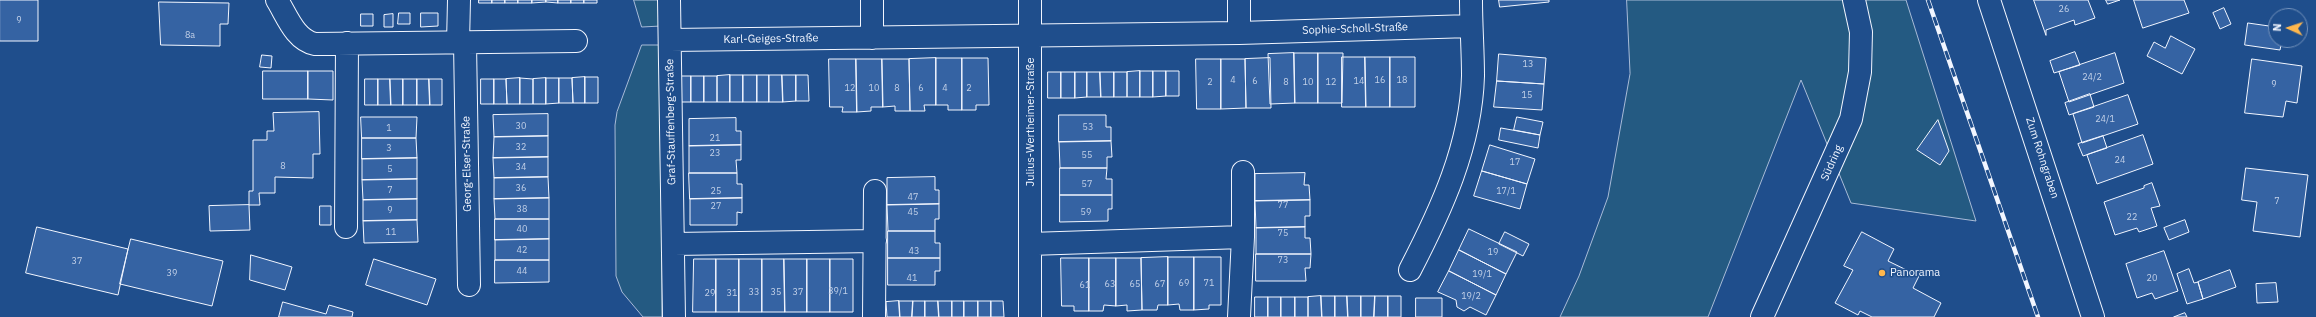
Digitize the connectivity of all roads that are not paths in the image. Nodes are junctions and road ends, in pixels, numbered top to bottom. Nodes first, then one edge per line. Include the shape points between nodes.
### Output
1 (277, 0) edge
2 (459, 0) edge
3 (669, 0) edge
4 (872, 0) edge
5 (1030, 0) edge
6 (1239, 0) edge
7 (1471, 0) edge
8 (1854, 0) edge
9 (1989, 0) edge
10 (1471, 26) junction
11 (1239, 33) junction
12 (1032, 36) junction
13 (872, 38) junction
14 (670, 40) junction
15 (576, 41) dead end
16 (347, 43) junction
17 (462, 43) junction
18 (1243, 172) dead end
19 (875, 190) dead end
20 (346, 227) dead end
21 (1243, 237) junction
22 (875, 241) junction
23 (674, 244) junction
24 (1030, 244) junction
25 (1410, 270) dead end
26 (469, 285) dead end
27 (674, 317) edge
28 (874, 317) edge
29 (1030, 317) edge
30 (1239, 317) edge
31 (1762, 317) edge
32 (2092, 317) edge

1 - 16 street via 300,37 306,42
2 - 17 street, Georg-Elser-Straße
3 - 14 street, Graf-Stauffenberg-Straße
4 - 13 street
5 - 12 street, Julius-Wertheimer-Straße
6 - 11 street
7 - 10 street
8 - 31 street, Südring via 1861,32 1860,72 1851,119
9 - 32 street, Zum Rohngraben
10 - 11 street, Sophie-Scholl-Straße
10 - 25 street via 1473,76 1461,151 1435,222
11 - 12 street, Sophie-Scholl-Straße
12 - 13 street, Karl-Geiges-Straße
12 - 24 street, Julius-Wertheimer-Straße
13 - 14 street, Karl-Geiges-Straße
14 - 23 street, Graf-Stauffenberg-Straße
15 - 17 street
16 - 17 street
16 - 20 street
17 - 26 street, Georg-Elser-Straße
18 - 21 street
19 - 22 street
21 - 24 street
21 - 30 street
22 - 23 street
22 - 28 street
23 - 27 street, Graf-Stauffenberg-Straße
24 - 29 street, Julius-Wertheimer-Straße

